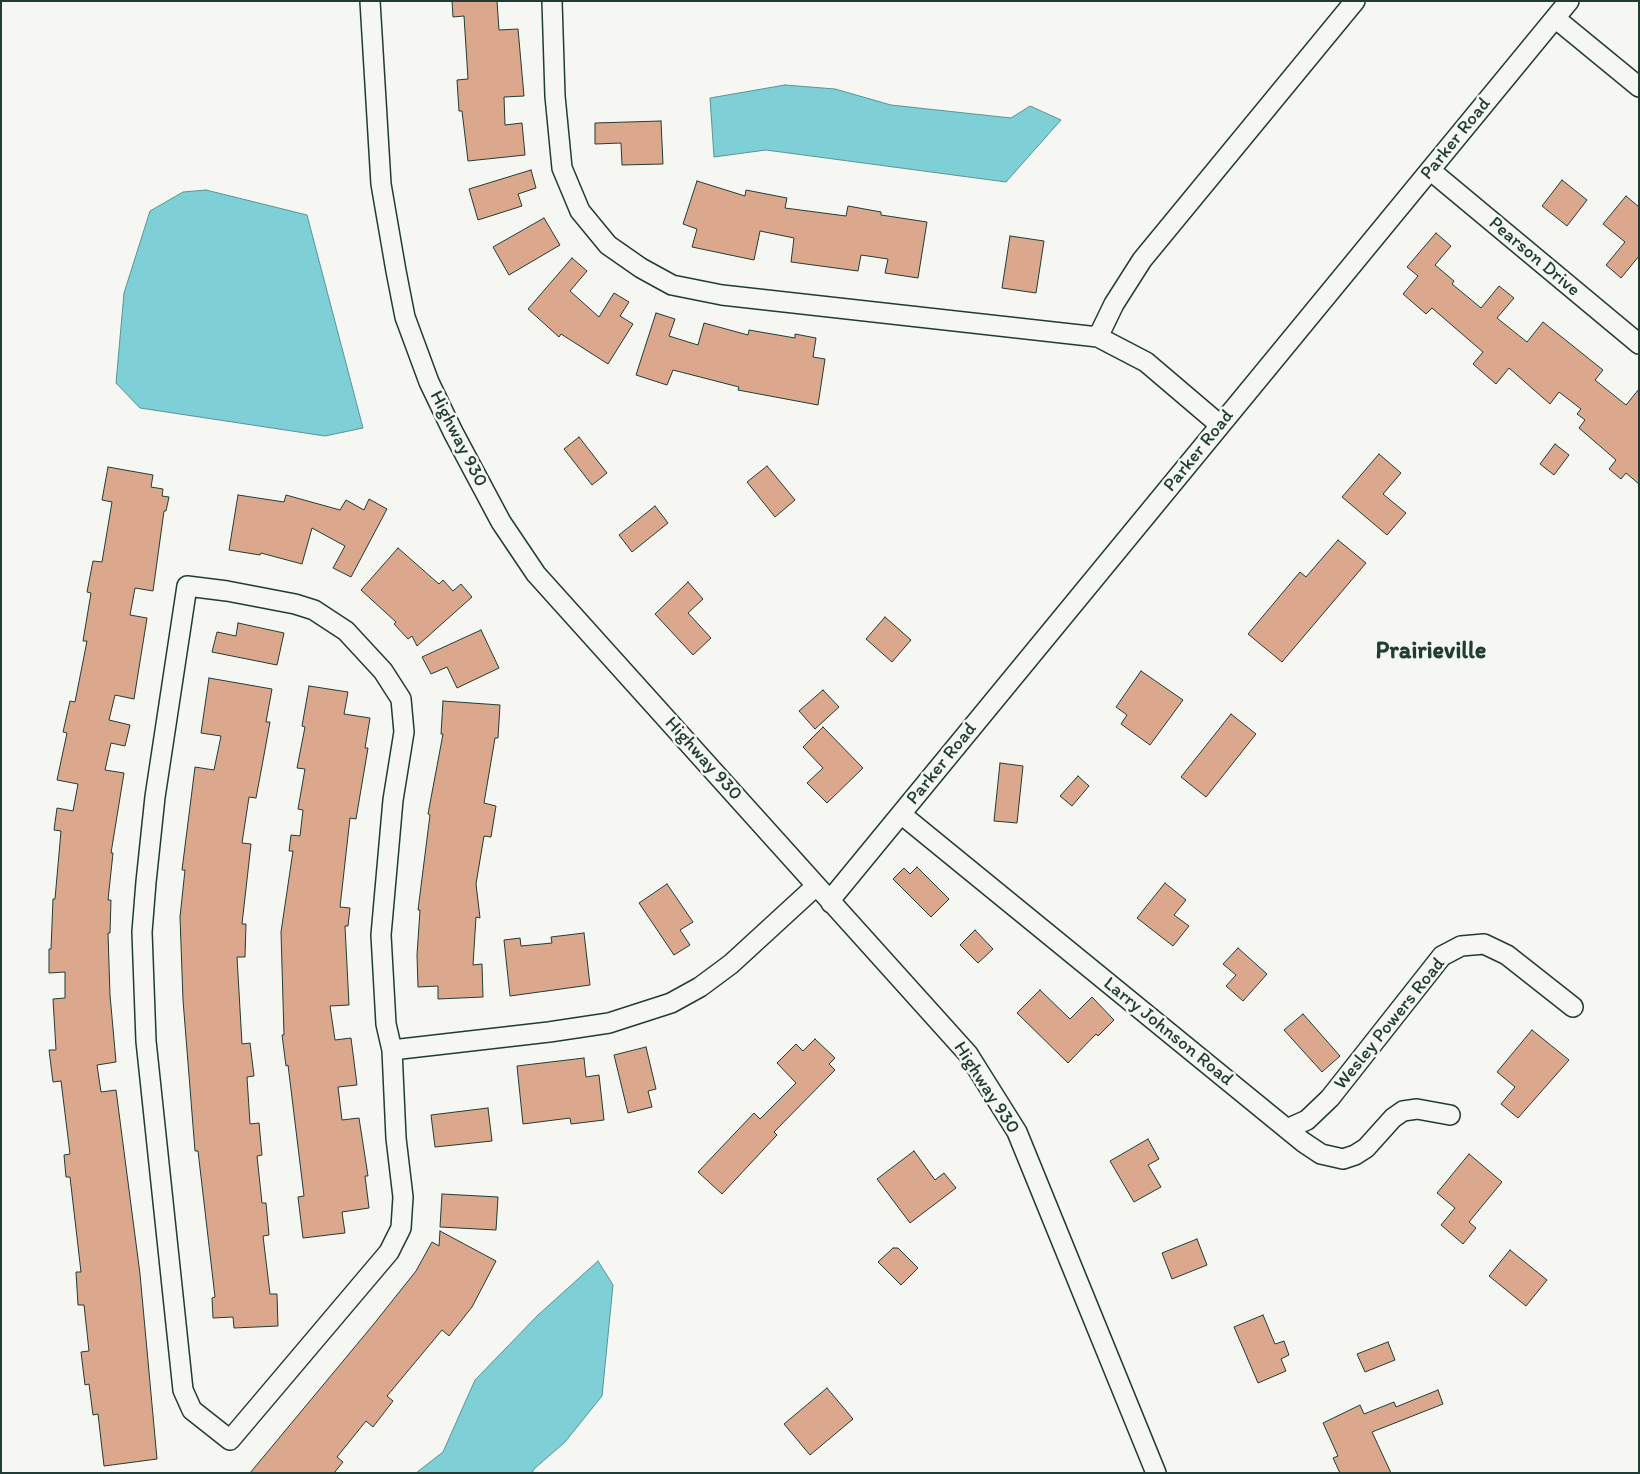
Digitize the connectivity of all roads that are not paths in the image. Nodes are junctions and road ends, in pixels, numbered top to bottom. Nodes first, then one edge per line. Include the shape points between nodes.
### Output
1 (370, 1) edge
2 (552, 1) edge
3 (1355, 1) edge
4 (1569, 1) edge
5 (1555, 18) junction
6 (1639, 87) edge
7 (1430, 170) junction
8 (1098, 337) junction
9 (1639, 344) edge
10 (1220, 425) junction
11 (901, 814) junction
12 (816, 886) junction
13 (831, 902) junction
14 (1574, 1007) dead end
15 (392, 1050) junction
16 (1450, 1116) dead end
17 (1287, 1129) junction
18 (1156, 1473) edge

1 - 12 street, Highway 930 via 380,184 396,272 406,316 430,382 453,432 501,522 536,574
2 - 8 street via 555,96 562,168 580,211 608,245 641,268 672,285 722,295
3 - 8 street via 1142,260
4 - 5 street, Parker Road
5 - 6 street
5 - 7 street, Parker Road
7 - 9 street, Pearson Drive
7 - 10 street, Parker Road
8 - 10 street via 1146,362
10 - 11 street, Parker Road
11 - 13 street, Parker Road
11 - 17 street, Larry Johnson Road
12 - 13 street, Highway 930
12 - 15 street via 730,964 700,987 671,1003 609,1023
13 - 18 street, Highway 930 via 968,1054 1008,1116
14 - 17 street, Wesley Powers Road via 1507,954 1484,944 1461,946 1442,956 1330,1098 1307,1120
15 - 15 street via 396,1138 403,1197 401,1228 389,1252 230,1440 192,1410 184,1390 146,1041 142,932 146,882 156,787 187,586 295,604 321,614 346,631 383,671 401,699 404,732 393,800 381,935 386,1024
16 - 17 street, Larry Johnson Road via 1417,1109 1403,1111 1366,1148 1343,1159 1321,1154

